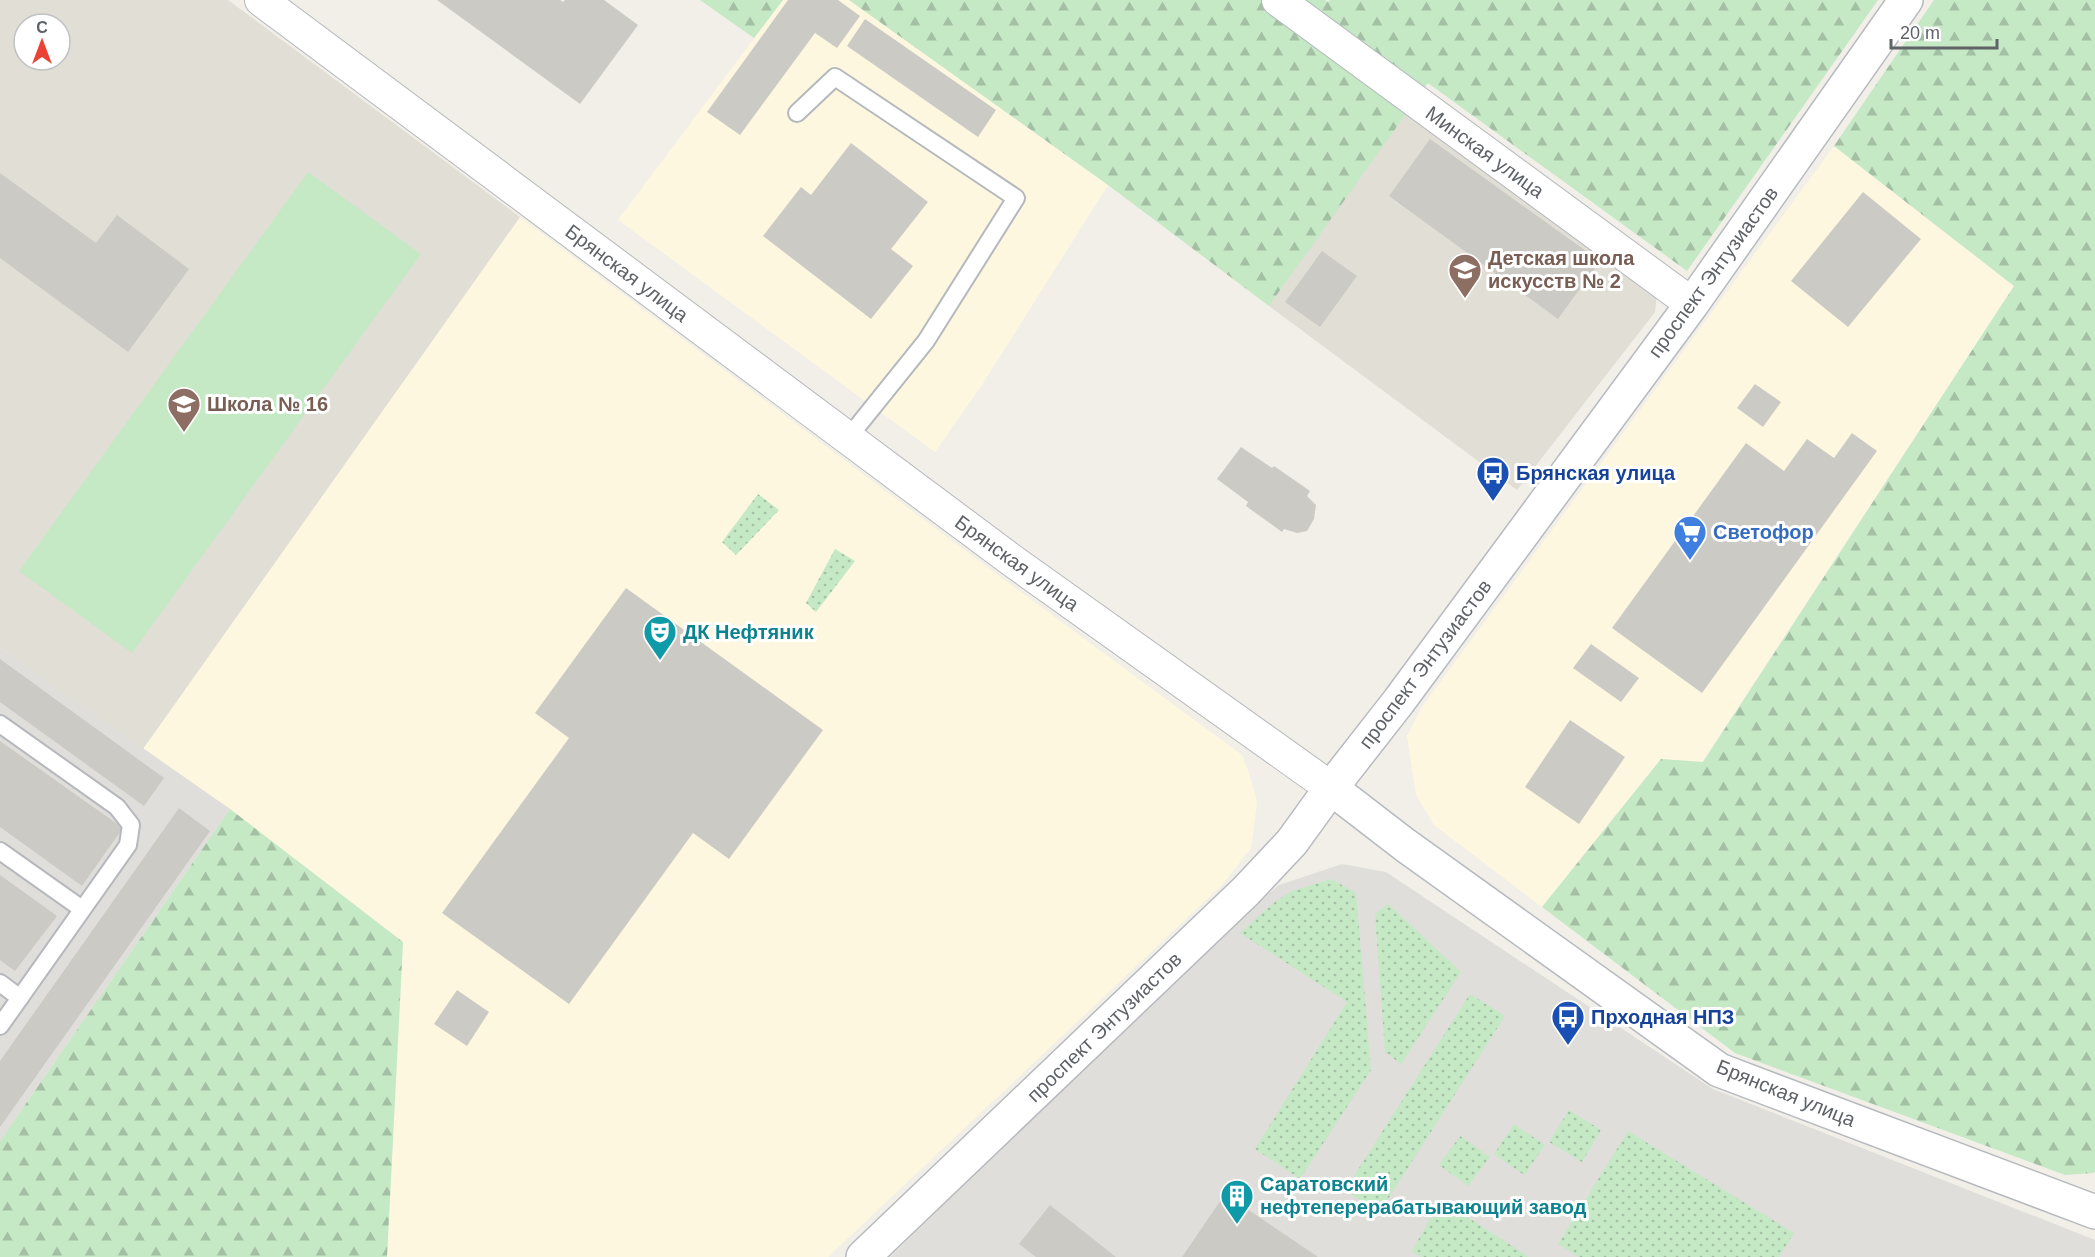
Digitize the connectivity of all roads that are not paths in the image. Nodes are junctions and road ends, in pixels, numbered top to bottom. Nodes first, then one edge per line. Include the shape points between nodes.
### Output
1 (261, 0) edge
2 (1278, 0) edge
3 (1906, 0) edge
4 (797, 113) dead end
5 (1692, 304) junction
6 (848, 438) junction
7 (0, 724) edge
8 (1331, 788) junction
9 (0, 851) edge
10 (82, 909) junction
11 (0, 983) edge
12 (20, 998) junction
13 (0, 1026) edge
14 (2095, 1212) edge
15 (863, 1257) edge

1 - 6 street, Брянская улица
2 - 5 street, Минская улица
3 - 5 street, проспект Энтузиастов
4 - 6 lane via 835,77 1016,198 926,341
5 - 8 street, проспект Энтузиастов
6 - 8 street, Брянская улица
7 - 10 lane via 117,807 131,825 128,845
8 - 14 street, Брянская улица via 1719,1070
8 - 15 street, проспект Энтузиастов via 1292,842 1246,891
9 - 10 lane
10 - 12 lane
11 - 12 lane
12 - 13 lane

